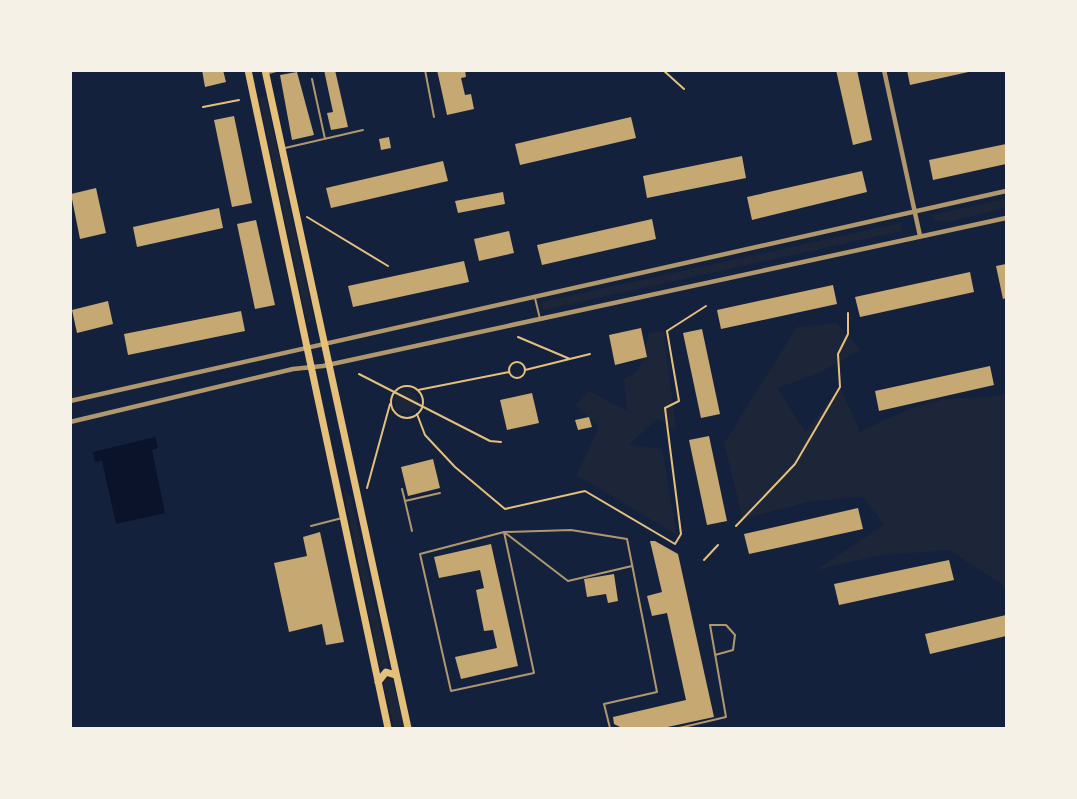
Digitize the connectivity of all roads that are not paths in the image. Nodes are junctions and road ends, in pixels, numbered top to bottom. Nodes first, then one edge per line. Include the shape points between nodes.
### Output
1 (248, 70) edge
2 (280, 70) edge
3 (424, 70) edge
4 (884, 70) edge
5 (266, 72) edge
6 (312, 79) dead end
7 (434, 117) dead end
8 (363, 130) dead end
9 (326, 139) junction
10 (282, 148) junction
11 (1006, 191) edge
12 (915, 211) junction
13 (1006, 218) edge
14 (921, 236) junction
15 (535, 296) junction
16 (540, 319) junction
17 (323, 344) junction
18 (307, 347) junction
19 (327, 365) junction
20 (311, 368) junction
21 (70, 401) edge
22 (70, 422) edge
23 (402, 489) dead end
24 (440, 493) dead end
25 (405, 501) junction
26 (342, 518) junction
27 (311, 526) dead end
28 (412, 531) dead end
29 (504, 532) junction
30 (633, 566) junction
31 (715, 655) junction
32 (397, 681) junction
33 (378, 684) junction
34 (388, 729) edge
35 (408, 729) edge
36 (610, 729) edge
37 (679, 729) edge

1 - 18 main road
2 - 5 lane
3 - 7 lane
4 - 12 street
5 - 10 main road
6 - 9 lane
8 - 9 lane
9 - 10 lane
10 - 17 main road
11 - 12 street
12 - 14 street
12 - 15 street
13 - 14 street
14 - 16 street
15 - 16 lane
15 - 17 street
16 - 19 street
17 - 18 street
17 - 19 main road
18 - 20 main road
18 - 21 street
19 - 20 street
19 - 32 main road
20 - 22 street
20 - 26 main road
23 - 25 lane
24 - 25 lane
25 - 28 lane
26 - 27 lane
26 - 33 main road
29 - 29 lane via 420,554 451,691 534,673
29 - 30 lane via 568,581
29 - 30 lane via 571,530 627,539
30 - 36 lane via 657,692 604,704
31 - 31 lane via 710,625 726,626 735,635 733,650
31 - 37 lane via 726,717
32 - 33 main road via 394,673 386,672 379,677
32 - 35 main road
33 - 34 main road

